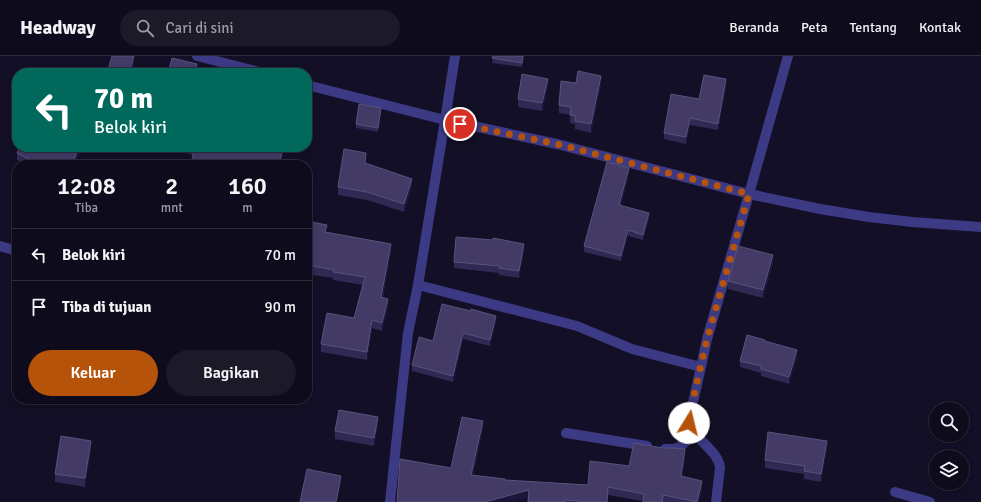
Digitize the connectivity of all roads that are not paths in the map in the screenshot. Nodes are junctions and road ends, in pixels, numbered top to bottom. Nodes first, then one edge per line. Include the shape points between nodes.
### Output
1 (197, 56) edge
2 (455, 56) edge
3 (788, 56) edge
4 (244, 68) edge
5 (312, 86) edge
6 (445, 120) junction
7 (749, 194) junction
8 (981, 227) edge
9 (0, 246) edge
10 (12, 250) edge
11 (418, 285) junction
12 (701, 367) junction
13 (694, 432) junction
14 (566, 433) dead end
15 (895, 492) dead end
16 (390, 502) edge
17 (716, 502) edge
18 (930, 502) edge

1 - 4 street
2 - 6 street
3 - 7 street
5 - 6 street
6 - 7 street via 557,144
6 - 11 street
7 - 8 street via 869,217
7 - 12 street
9 - 10 street
11 - 12 street via 577,326 632,349
11 - 16 street via 408,333
12 - 13 street via 689,417
13 - 14 street via 680,447 671,449
13 - 17 street via 720,463
15 - 18 street

